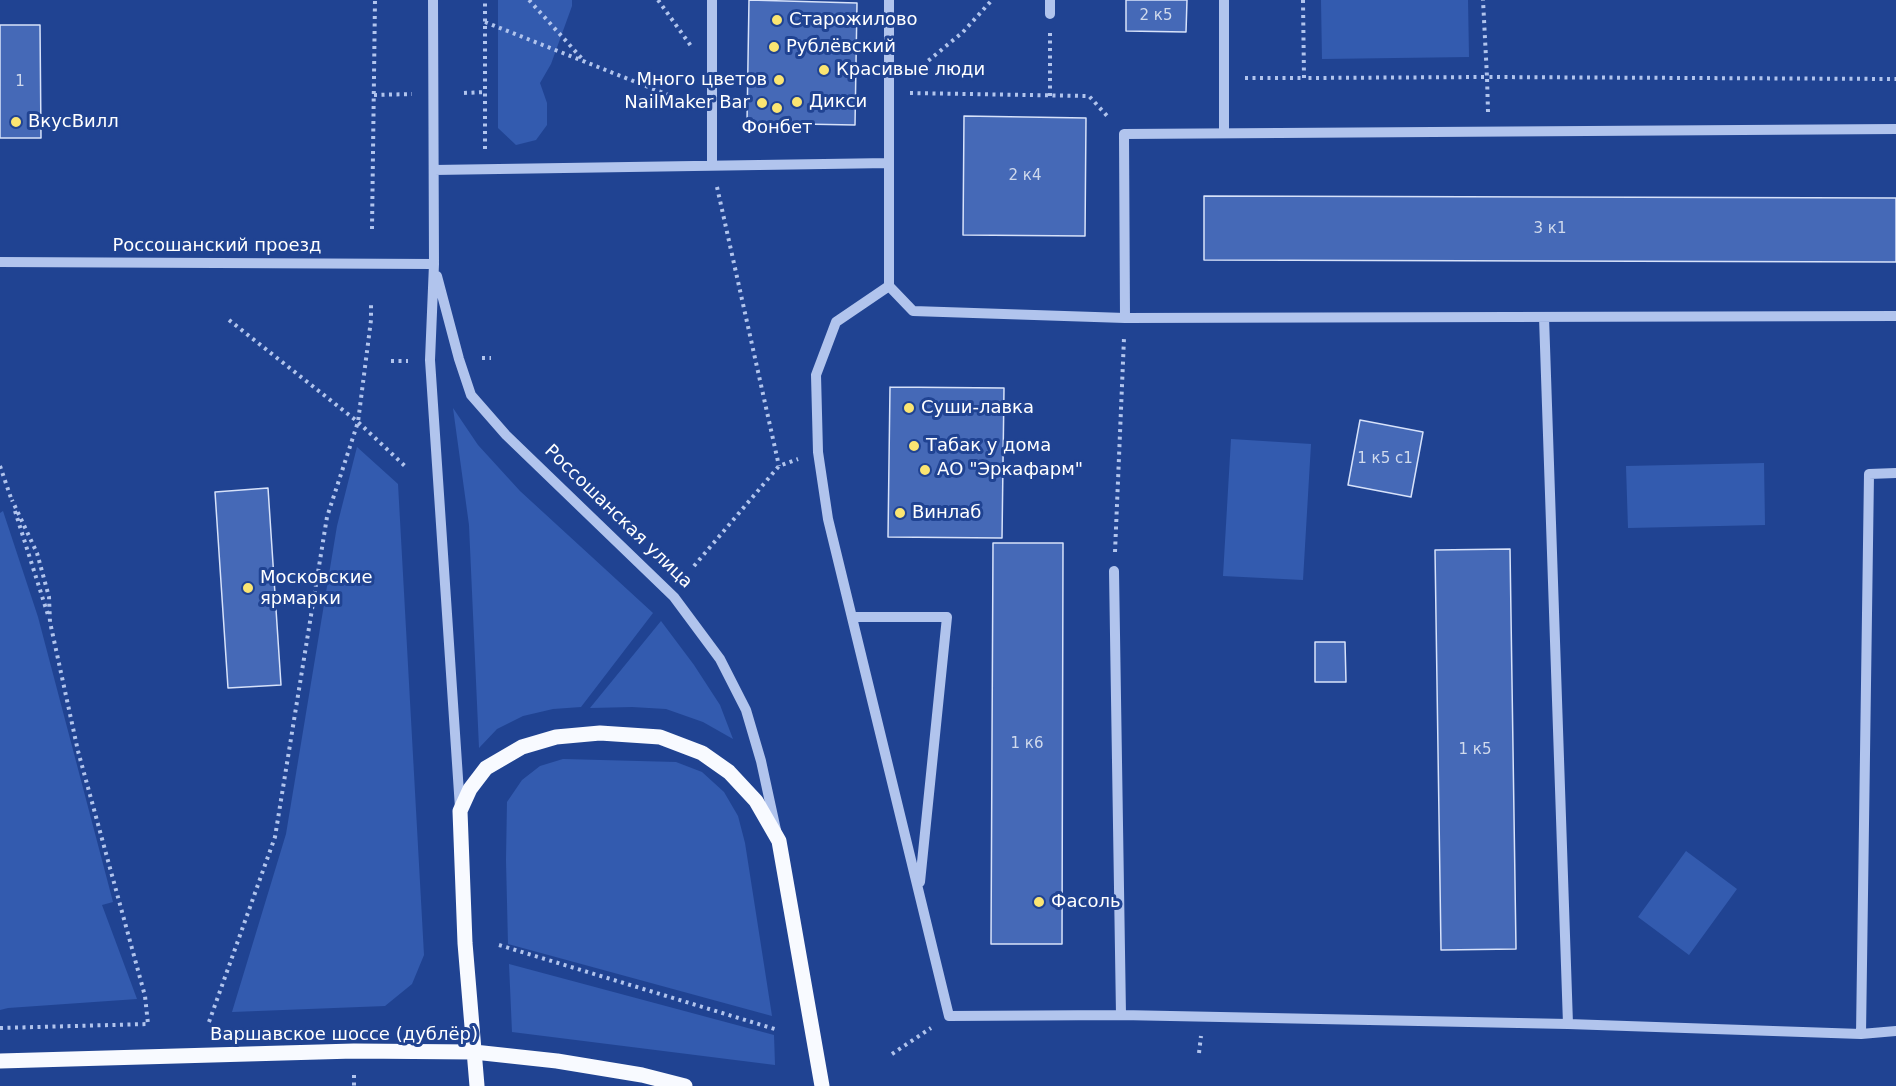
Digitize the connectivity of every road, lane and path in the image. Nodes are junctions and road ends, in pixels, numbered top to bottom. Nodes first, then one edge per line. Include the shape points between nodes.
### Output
1 (375, 0) edge
2 (433, 0) edge
3 (485, 0) edge
4 (529, 0) edge
5 (658, 0) edge
6 (712, 0) edge
7 (889, 0) edge
8 (992, 0) edge
9 (1050, 0) edge
10 (1224, 0) edge
11 (1303, 0) edge
12 (1483, 0) edge
13 (1050, 14) joint
14 (485, 22) junction
15 (586, 62) junction
16 (712, 76) junction
17 (1487, 77) junction
18 (1224, 78) junction
19 (1304, 78) junction
20 (1896, 79) edge
21 (485, 92) junction
22 (464, 93) dead end
23 (890, 93) junction
24 (413, 94) dead end
25 (374, 95) junction
26 (1050, 96) junction
27 (712, 113) junction
28 (1896, 129) edge
29 (1488, 132) junction
30 (1224, 133) junction
31 (1124, 134) junction
32 (890, 163) junction
33 (712, 165) junction
34 (485, 169) junction
35 (434, 170) junction
36 (372, 229) dead end
37 (0, 262) edge
38 (434, 264) junction
39 (889, 285) junction
40 (371, 303) dead end
41 (1544, 316) junction
42 (1896, 316) edge
43 (1125, 318) junction
44 (229, 320) dead end
45 (358, 422) junction
46 (818, 452) junction
47 (0, 466) edge
48 (779, 466) junction
49 (407, 468) dead end
50 (1896, 473) edge
51 (12, 500) junction
52 (694, 566) dead end
53 (1114, 571) joint
54 (852, 617) junction
55 (50, 622) junction
56 (460, 811) junction
57 (779, 841) junction
58 (919, 891) junction
59 (499, 945) dead end
60 (1121, 1015) junction
61 (949, 1016) junction
62 (209, 1022) dead end
63 (1568, 1024) junction
64 (0, 1028) edge
65 (778, 1030) dead end
66 (1896, 1031) edge
67 (1861, 1034) junction
68 (474, 1052) junction
69 (892, 1054) dead end
70 (0, 1061) edge
71 (477, 1086) edge
72 (685, 1086) edge
73 (822, 1086) edge

1 - 25 path
2 - 35 street, Россошанская улица
3 - 14 path
4 - 15 path
5 - 16 path
6 - 16 street
7 - 23 street
8 - 23 path via 963,32
9 - 13 street
10 - 18 street
11 - 19 path
12 - 17 path
13 - 26 path
14 - 15 path
14 - 21 path
15 - 27 path
16 - 27 street
17 - 19 path
17 - 20 path
17 - 29 path
18 - 19 path
18 - 30 street
21 - 22 path
21 - 34 path
23 - 26 path
23 - 32 street
24 - 25 path
25 - 36 path
26 - 31 path via 1089,96
27 - 33 street
28 - 29 street
29 - 30 street
30 - 31 street
31 - 43 street
32 - 33 street
32 - 39 street
33 - 34 street
33 - 48 path
34 - 35 street
35 - 38 street, Россошанская улица
37 - 38 street, Россошанский проезд
38 - 56 street, Россошанская улица via 430,360
38 - 57 street, Россошанская улица via 471,395 506,435 674,597 720,659 746,710
39 - 43 street via 913,311
39 - 46 street via 836,322 816,375
40 - 45 path
41 - 42 street
41 - 43 street
41 - 63 street
43 - 53 path
44 - 45 path
45 - 49 path
45 - 62 path via 327,517 275,837
46 - 48 path
46 - 54 street via 828,519
47 - 51 path
48 - 52 path
50 - 67 street via 1869,474
51 - 55 path
51 - 55 path via 37,553 49,597
53 - 60 street
54 - 58 street
54 - 58 street via 947,617
55 - 64 path via 78,751 145,996 148,1024
56 - 57 main road via 486,768 522,747 556,737 600,733 660,737 702,753 729,772 756,801
56 - 68 main road, Россошанская улица
57 - 73 main road, Россошанская улица
58 - 61 street
59 - 65 path
60 - 61 street
60 - 63 street
61 - 69 path
63 - 67 street
66 - 67 street
68 - 70 main road, Варшавское шоссе (дублёр) via 354,1051
68 - 71 main road, Россошанская улица
68 - 72 main road, Варшавское шоссе (дублёр) via 557,1061

